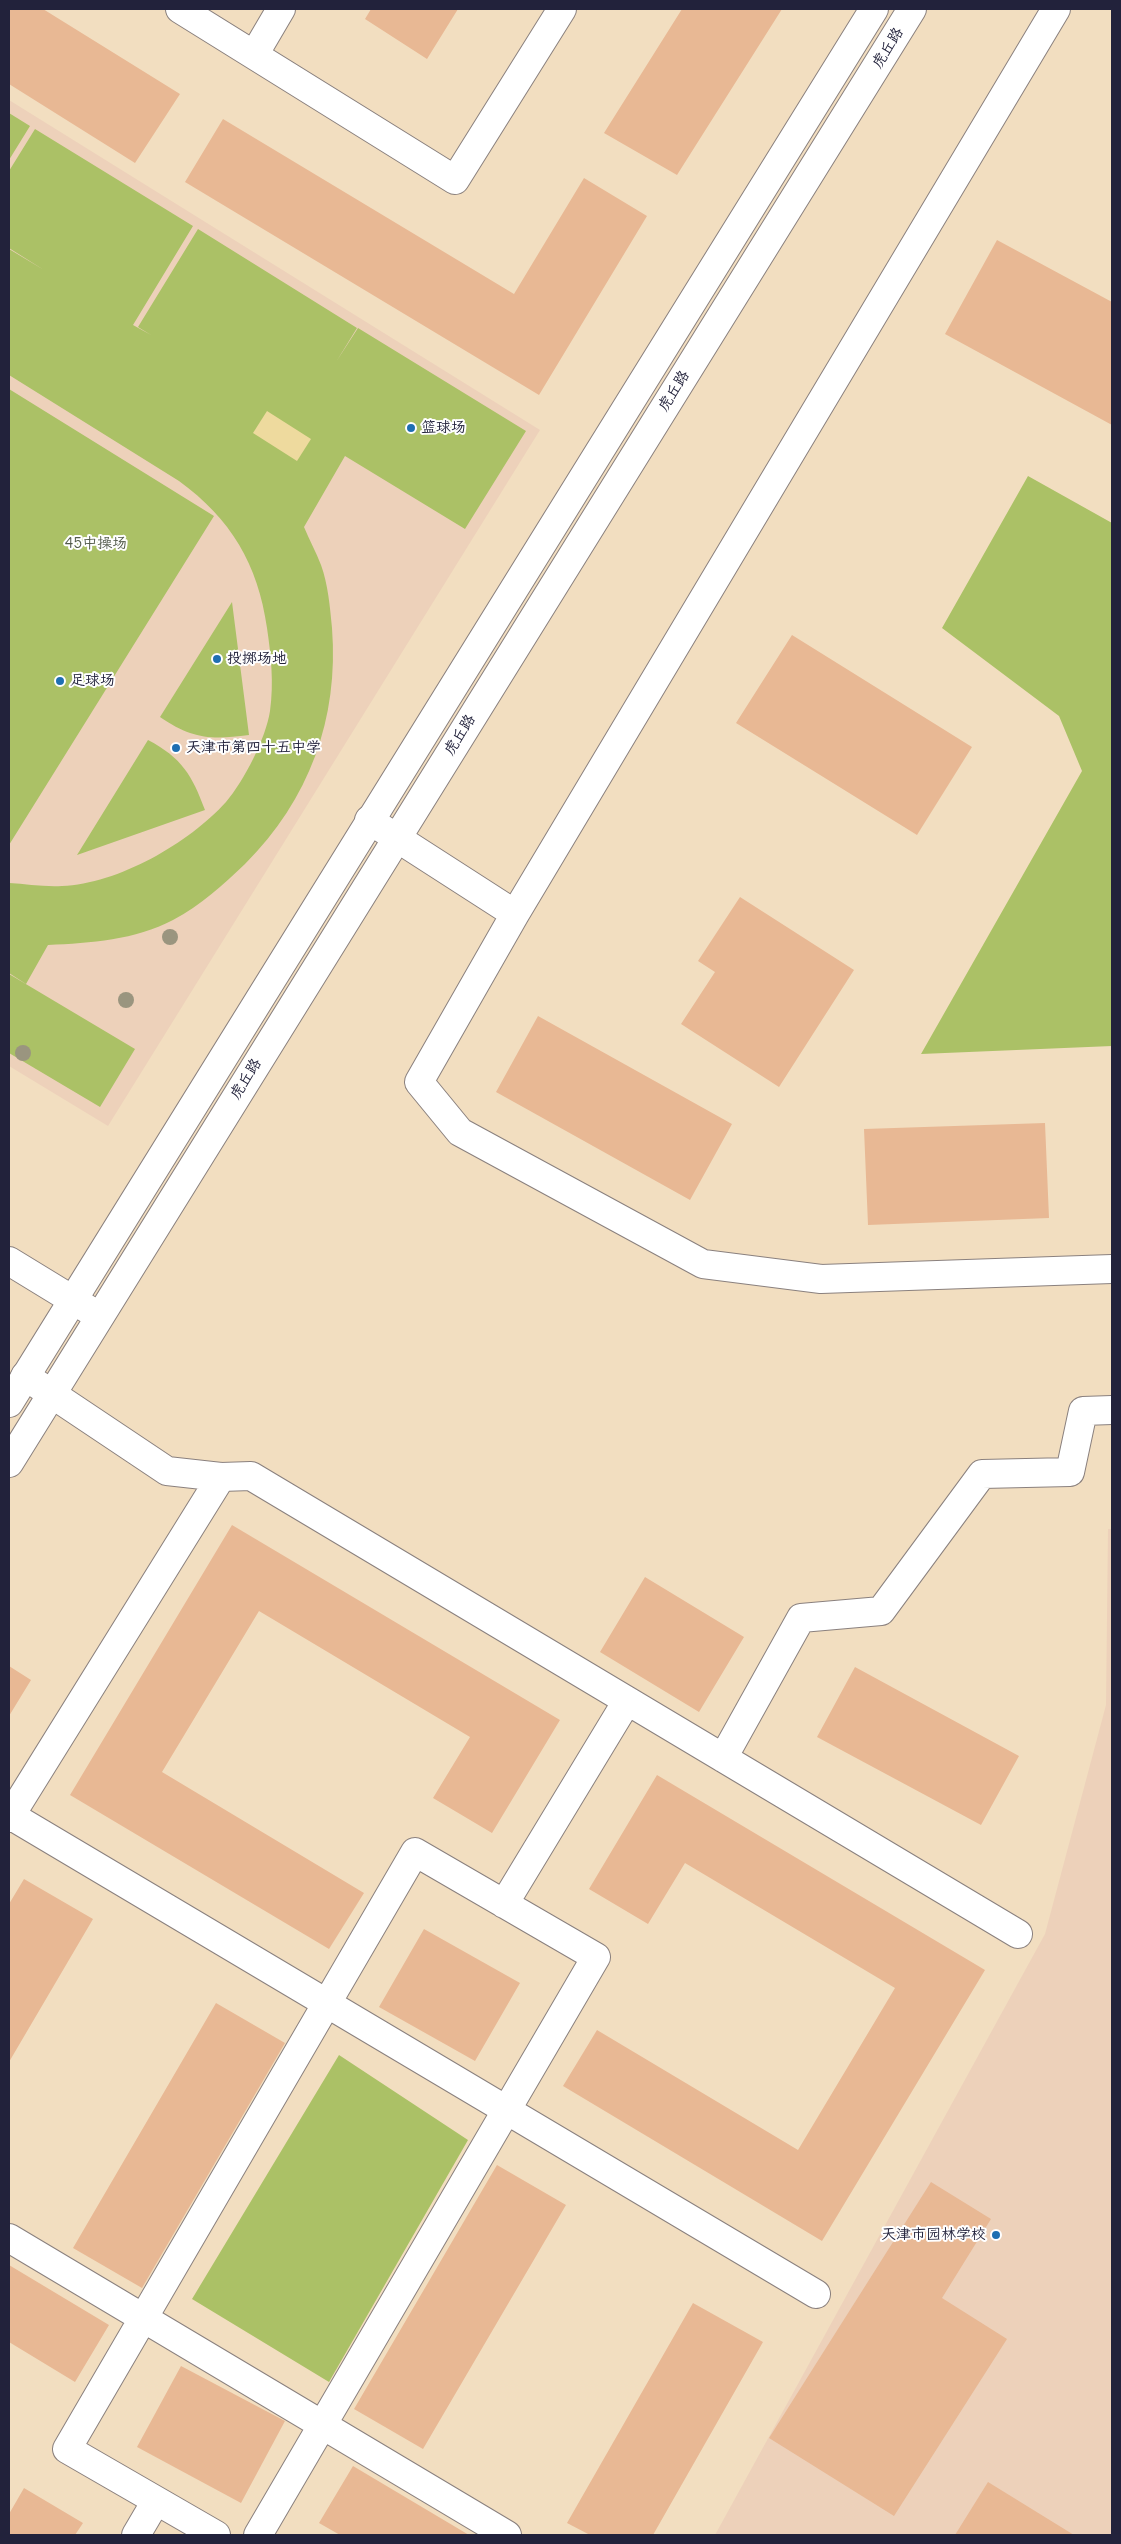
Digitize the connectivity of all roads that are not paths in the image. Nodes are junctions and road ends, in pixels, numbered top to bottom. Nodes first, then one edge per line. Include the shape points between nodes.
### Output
1 (180, 9) edge
2 (281, 9) edge
3 (562, 9) edge
4 (874, 9) edge
5 (912, 9) edge
6 (1056, 9) edge
7 (254, 55) junction
8 (369, 820) junction
9 (396, 837) junction
10 (516, 914) junction
11 (9, 1260) edge
12 (1112, 1269) edge
13 (72, 1300) junction
14 (98, 1316) junction
15 (25, 1376) junction
16 (53, 1393) junction
17 (9, 1403) edge
18 (1112, 1410) edge
19 (9, 1462) edge
20 (221, 1476) junction
21 (627, 1700) junction
22 (723, 1758) junction
23 (9, 1816) edge
24 (504, 1904) junction
25 (1018, 1934) dead end
26 (326, 2003) junction
27 (506, 2110) junction
28 (9, 2238) edge
29 (816, 2294) dead end
30 (143, 2318) junction
31 (323, 2425) junction
32 (156, 2501) junction
33 (136, 2535) edge
34 (216, 2535) edge
35 (258, 2535) edge
36 (507, 2535) edge

1 - 7 street
2 - 7 street
3 - 7 street via 455,180
4 - 8 street, 虎丘路
5 - 9 street, 虎丘路
6 - 10 street
8 - 9 street
8 - 13 street, 虎丘路
9 - 10 street
9 - 14 street, 虎丘路
10 - 12 street via 419,1082 460,1132 704,1264 822,1279
11 - 13 street
13 - 14 street
13 - 15 street, 虎丘路
14 - 16 street, 虎丘路
15 - 16 street
15 - 17 street, 虎丘路
16 - 19 street, 虎丘路
16 - 20 street via 168,1471
18 - 22 street via 1083,1411 1070,1472 982,1474 881,1611 801,1618
20 - 21 street via 251,1476
20 - 23 street
21 - 22 street
21 - 24 street
22 - 25 street
23 - 26 street
24 - 26 street via 415,1852
24 - 27 street via 596,1957
26 - 27 street
26 - 30 street
27 - 29 street
27 - 31 street
28 - 30 street
30 - 31 street
30 - 32 street via 67,2449
31 - 35 street
31 - 36 street
32 - 33 street
32 - 34 street

